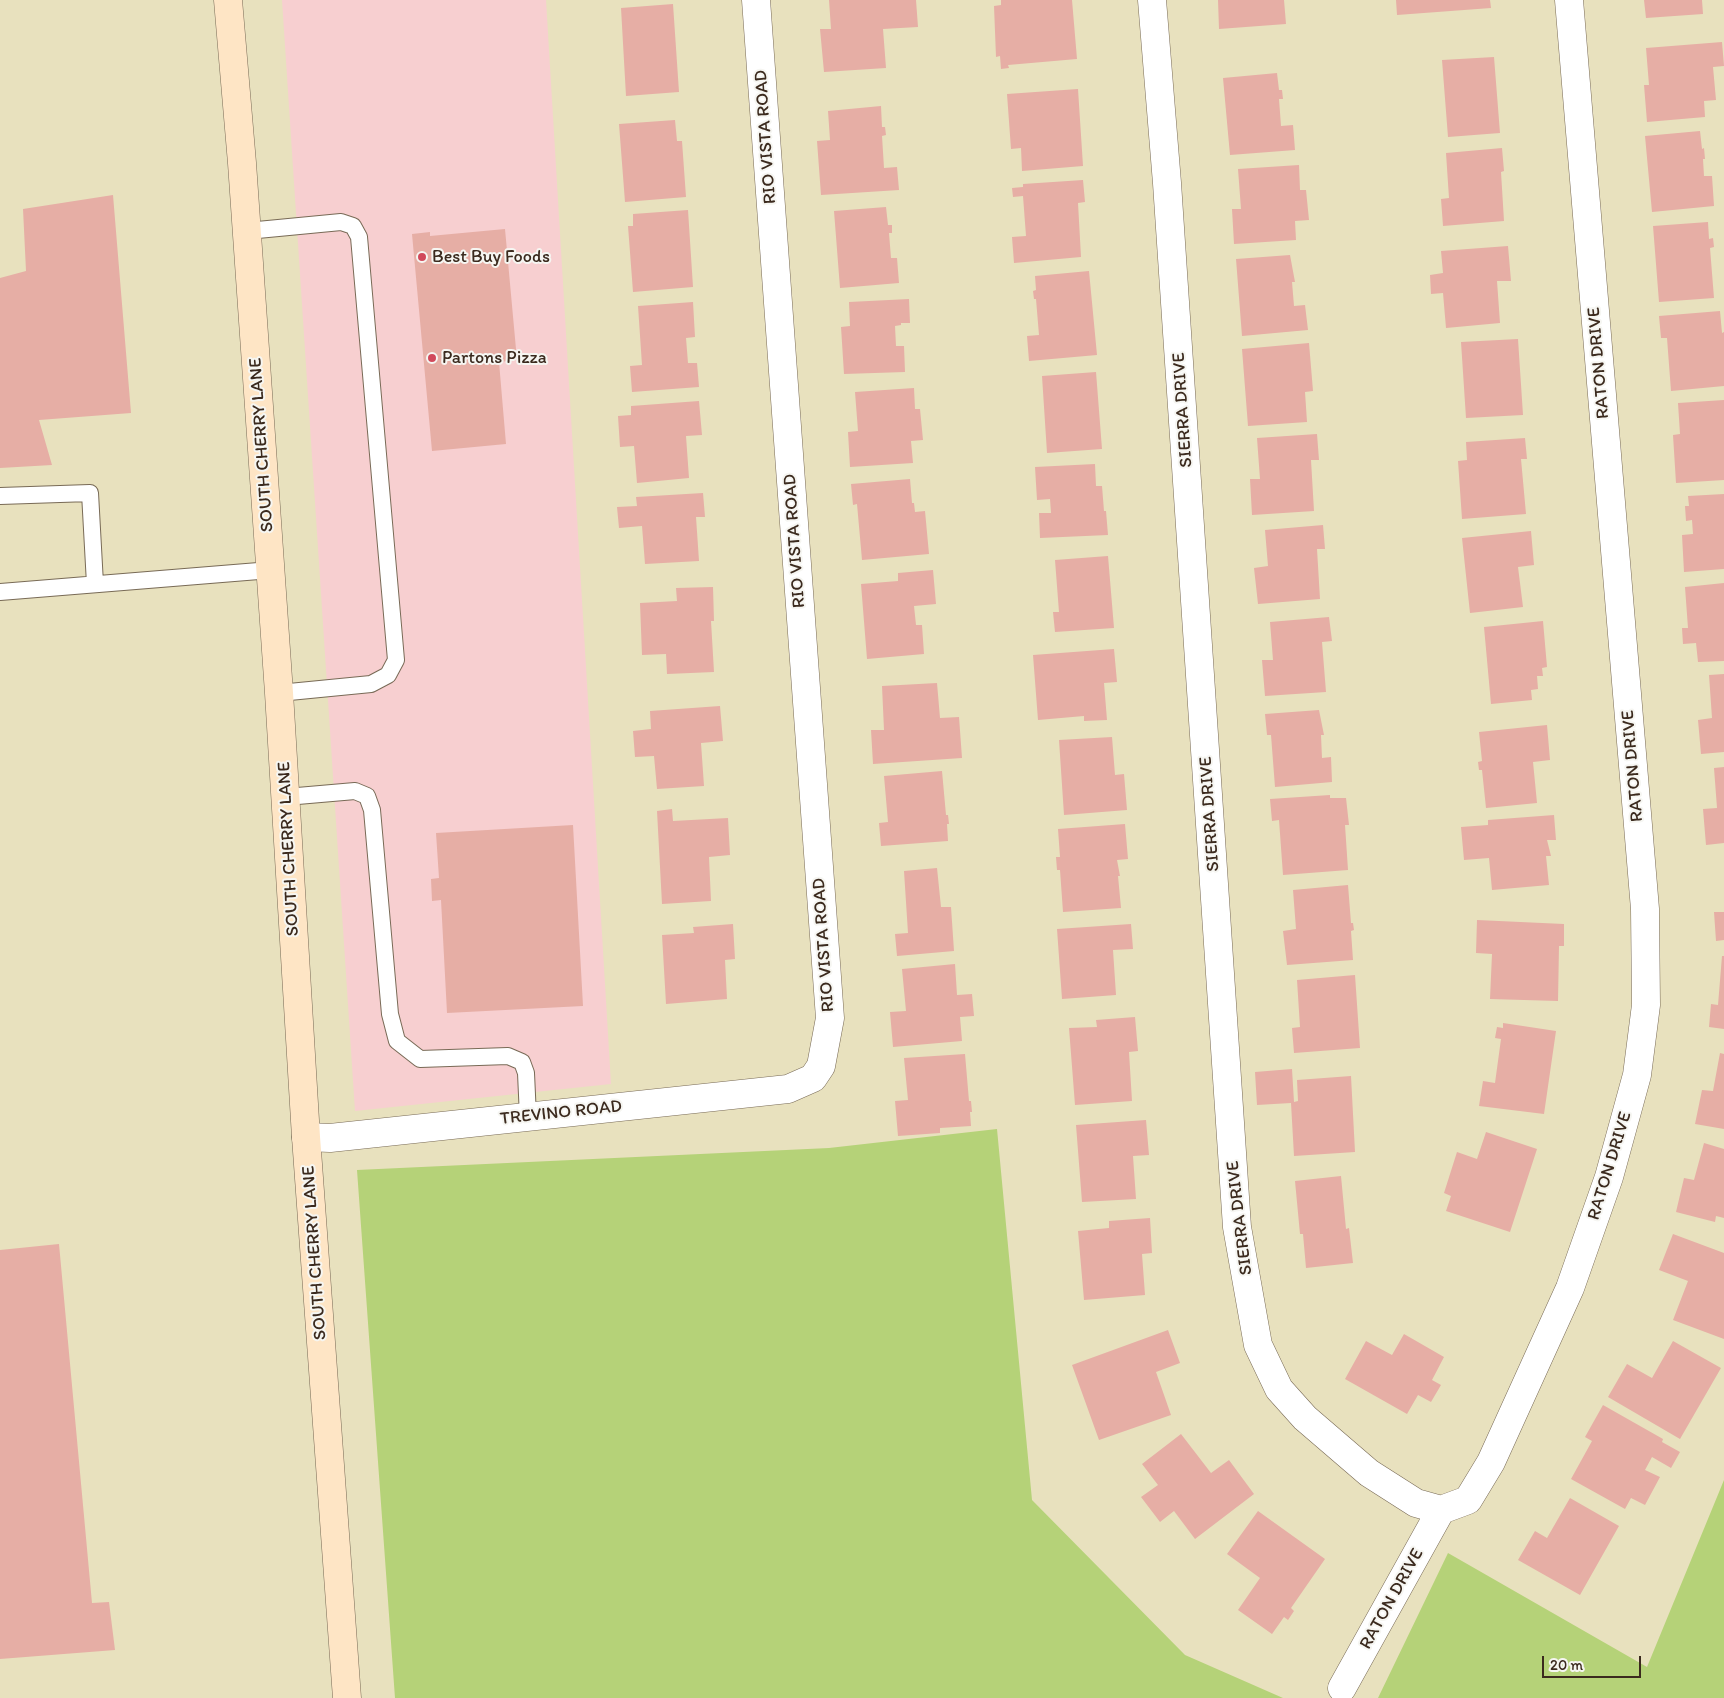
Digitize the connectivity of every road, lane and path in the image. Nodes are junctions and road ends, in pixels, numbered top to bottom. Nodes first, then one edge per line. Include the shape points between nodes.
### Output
1 (228, 0) edge
2 (756, 0) edge
3 (1152, 0) edge
4 (1569, 0) edge
5 (247, 231) junction
6 (0, 496) edge
7 (270, 570) junction
8 (95, 584) junction
9 (0, 592) edge
10 (280, 693) junction
11 (286, 797) junction
12 (813, 1078) joint
13 (528, 1117) junction
14 (306, 1137) junction
15 (1442, 1510) junction
16 (1342, 1688) dead end
17 (347, 1698) edge

1 - 5 street, SOUTH CHERRY LANE
2 - 12 street, RIO VISTA ROAD via 830,1018 821,1066
3 - 15 street, SIERRA DRIVE via 1168,193 1237,1226 1258,1345 1280,1389 1305,1418 1368,1473 1416,1503
4 - 15 street, RATON DRIVE via 1645,909 1646,1005 1637,1075 1609,1177 1570,1288 1491,1462 1468,1500
5 - 7 street, SOUTH CHERRY LANE
5 - 10 lane via 342,222 353,226 359,237 396,660 388,675 371,684
6 - 8 lane via 90,494
7 - 8 lane
7 - 10 street, SOUTH CHERRY LANE
8 - 9 lane
10 - 11 street, SOUTH CHERRY LANE
11 - 13 lane via 355,791 367,796 372,810 390,1014 397,1041 420,1059 508,1056 522,1062 526,1073
11 - 14 street, SOUTH CHERRY LANE
12 - 13 street, TREVINO ROAD via 788,1089
13 - 14 street, TREVINO ROAD via 330,1138
14 - 17 street, SOUTH CHERRY LANE
15 - 16 street, RATON DRIVE

